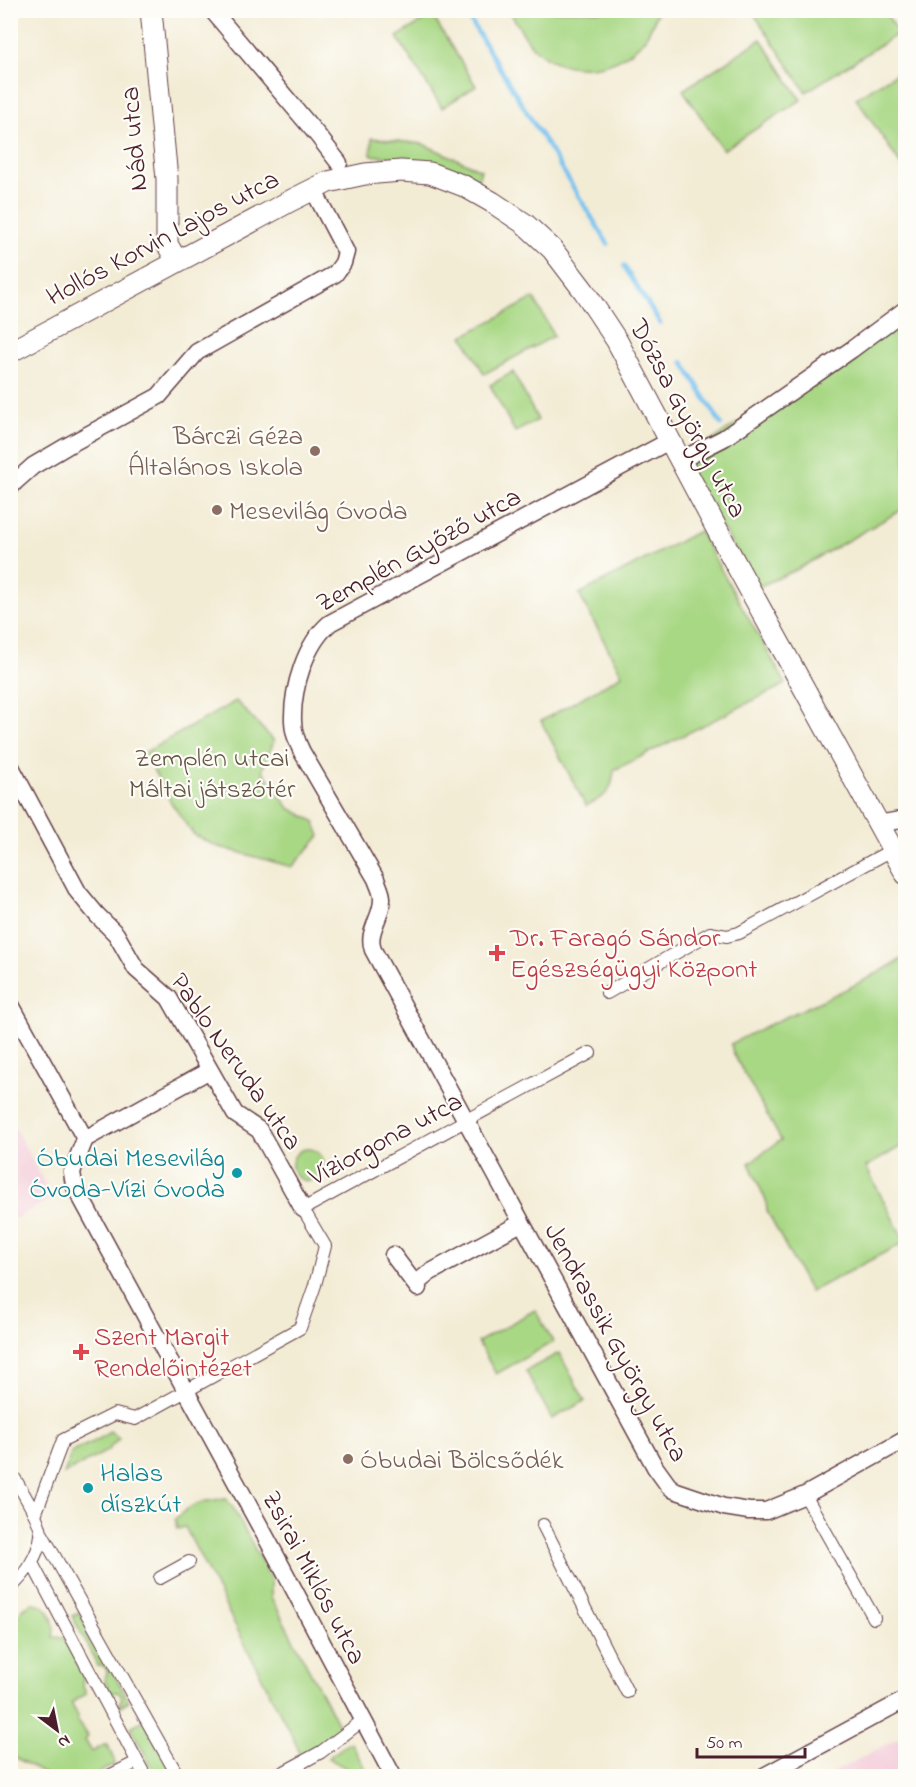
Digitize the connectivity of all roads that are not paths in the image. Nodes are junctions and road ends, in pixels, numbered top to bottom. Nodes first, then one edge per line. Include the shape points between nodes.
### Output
1 (151, 10) edge
2 (214, 11) edge
3 (341, 170) junction
4 (314, 189) junction
5 (177, 261) junction
6 (906, 309) edge
7 (10, 352) edge
8 (671, 440) junction
9 (681, 460) junction
10 (10, 488) edge
11 (10, 765) edge
12 (906, 819) edge
13 (878, 824) junction
14 (892, 850) junction
15 (906, 874) edge
16 (607, 993) dead end
17 (10, 1003) edge
18 (590, 1053) dead end
19 (210, 1070) junction
20 (466, 1121) junction
21 (86, 1139) junction
22 (303, 1209) junction
23 (521, 1223) junction
24 (393, 1255) dead end
25 (189, 1396) junction
26 (906, 1439) edge
27 (10, 1471) edge
28 (806, 1495) junction
29 (35, 1515) junction
30 (543, 1525) dead end
31 (42, 1534) junction
32 (189, 1562) dead end
33 (32, 1563) junction
34 (160, 1578) dead end
35 (10, 1588) edge
36 (874, 1618) dead end
37 (627, 1692) dead end
38 (906, 1699) edge
39 (362, 1721) junction
40 (137, 1762) junction
41 (109, 1776) edge
42 (145, 1776) edge
43 (178, 1776) edge
44 (277, 1776) edge
45 (393, 1776) edge
46 (764, 1776) edge

1 - 5 street, Nád utca via 167,179 167,244
2 - 3 street
3 - 4 street, Hollós Korvin Lajos utca
3 - 8 street, Dózsa György utca via 430,173 478,194 525,224 552,249 597,309
4 - 5 street, Hollós Korvin Lajos utca
4 - 10 street via 346,252 335,274 197,352 159,396 33,466
5 - 7 street, Hollós Korvin Lajos utca
6 - 9 street via 724,438
8 - 9 street, Dózsa György utca
8 - 20 street, Zemplén Győző utca via 330,623 320,632 304,662 294,704 297,740 376,879 382,900 371,944
9 - 13 street, Dózsa György utca
11 - 19 street, Pablo Neruda utca via 78,892 116,934 136,969 169,998
12 - 13 street
13 - 14 street, Dózsa György utca
14 - 15 street, Dózsa György utca
14 - 16 street via 739,933 710,933
17 - 21 street
18 - 20 street, Víziorgona utca
19 - 21 street
19 - 22 street, Pablo Neruda utca via 235,1114 259,1130
20 - 22 street, Víziorgona utca
20 - 23 street, Jendrassik György utca
21 - 25 street via 72,1172 74,1185
22 - 25 street, Víziorgona utca via 325,1246 300,1328
23 - 24 street via 429,1273 417,1283 418,1288
23 - 28 street, Jendrassik György utca via 668,1485 724,1507 749,1511 766,1511
25 - 29 street, Víziorgona utca via 135,1419 115,1414 63,1440
25 - 39 street, Zsirai Miklós utca
26 - 28 street, Jendrassik György utca
27 - 29 street
28 - 36 street
29 - 31 street
30 - 37 street
31 - 33 street
31 - 43 street
32 - 34 street
33 - 35 street
33 - 40 street
38 - 46 street
39 - 44 street via 321,1752
39 - 45 street, Zsirai Miklós utca
40 - 41 street
40 - 42 street

